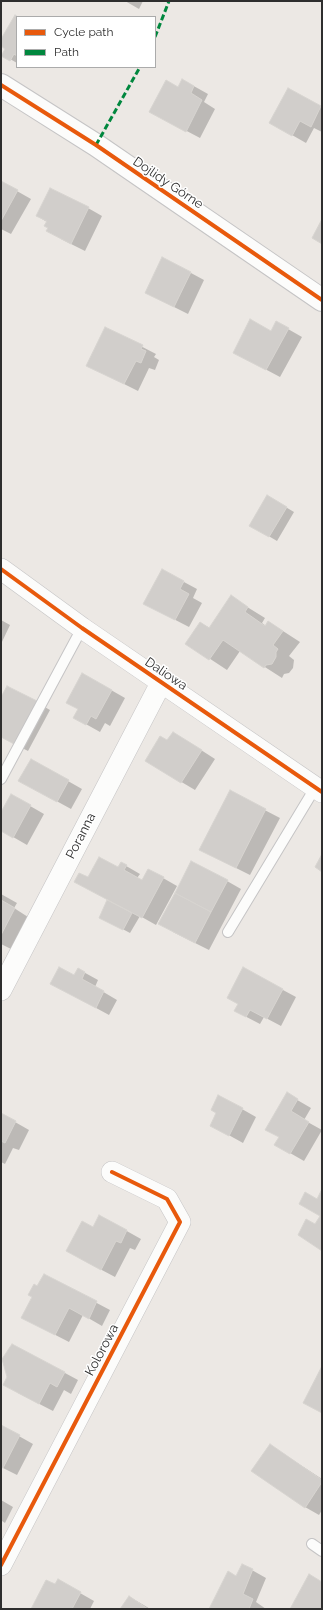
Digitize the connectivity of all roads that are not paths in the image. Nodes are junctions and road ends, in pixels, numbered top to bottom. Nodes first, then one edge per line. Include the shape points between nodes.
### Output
1 (1, 85) edge
2 (322, 300) edge
3 (1, 569) edge
4 (82, 628) junction
5 (160, 682) junction
6 (1, 779) edge
7 (319, 790) edge
8 (228, 932) dead end
9 (1, 990) edge
10 (112, 1172) dead end
11 (312, 1544) dead end
12 (322, 1551) edge
13 (1, 1565) edge

1 - 2 street, Dojlidy Górne via 96,145
3 - 4 street, Daliowa
4 - 5 street, Daliowa
4 - 6 lane
5 - 7 street, Daliowa
5 - 9 street, Poranna
7 - 8 lane
10 - 13 street, Kolorowa via 167,1199 180,1222
11 - 12 lane

